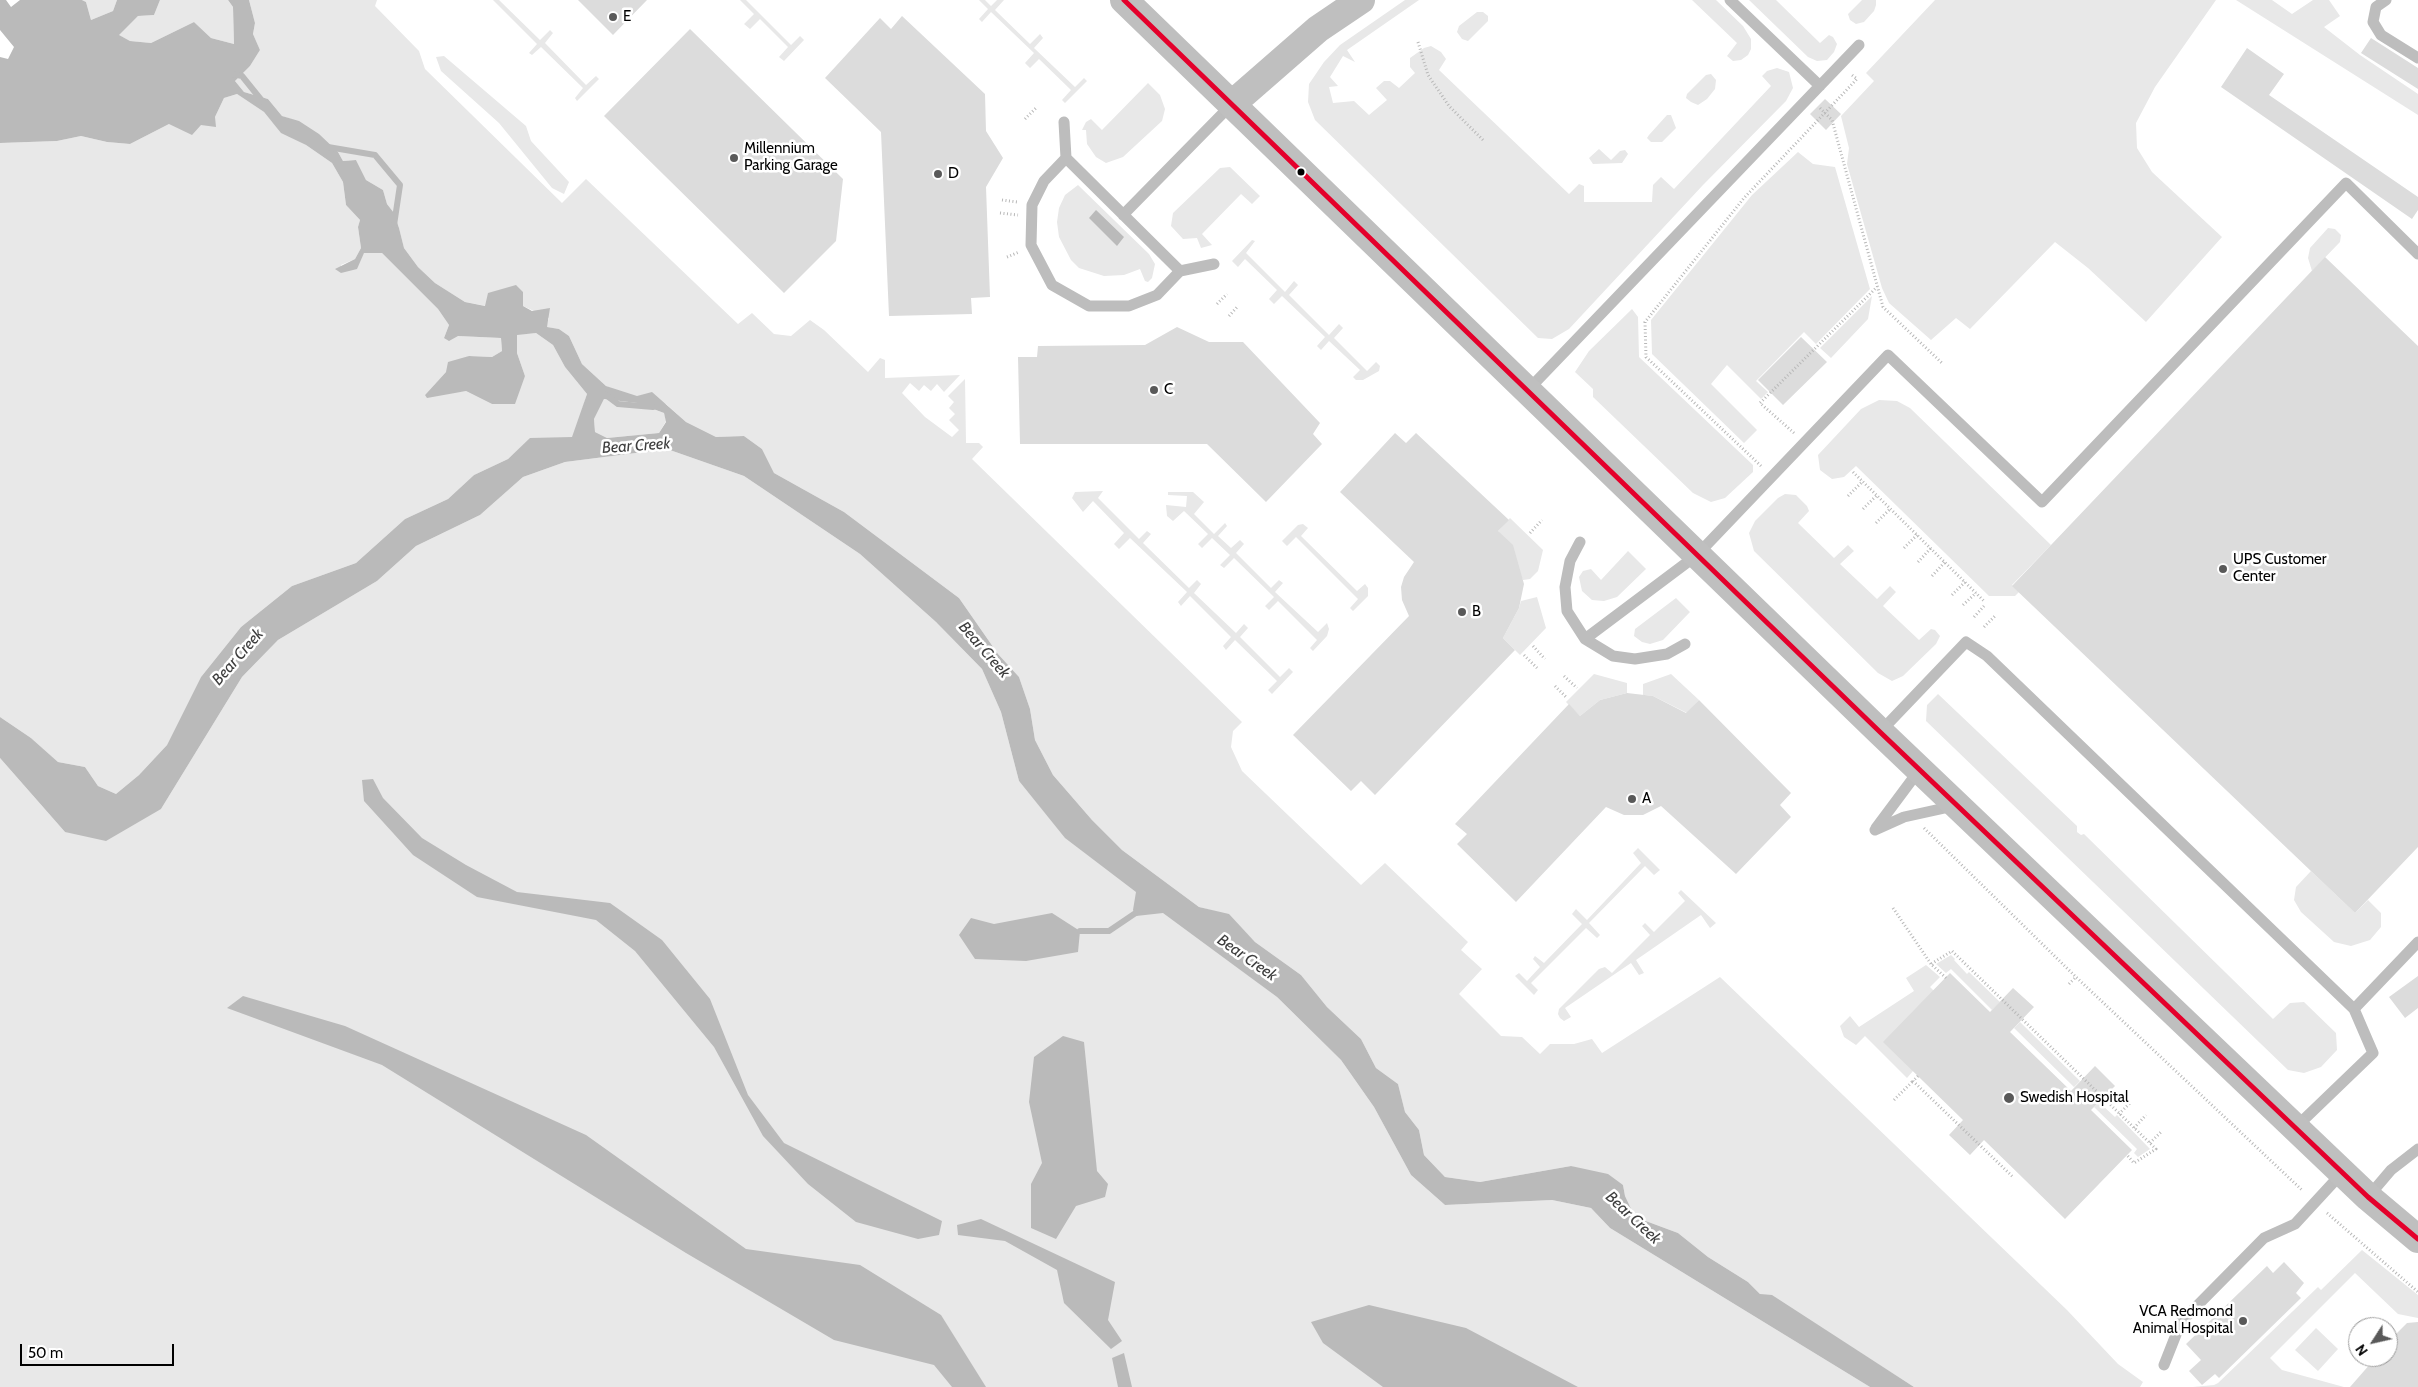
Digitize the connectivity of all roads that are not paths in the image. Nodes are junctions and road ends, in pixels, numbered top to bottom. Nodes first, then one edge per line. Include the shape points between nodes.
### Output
1 (1124, 0) edge
2 (1361, 0) edge
3 (1730, 0) edge
4 (2386, 0) edge
5 (1859, 46) dead end
6 (2418, 58) edge
7 (1820, 86) junction
8 (1232, 104) junction
9 (1064, 122) dead end
10 (1066, 158) junction
11 (1123, 215) junction
12 (2418, 254) edge
13 (1214, 264) dead end
14 (1180, 270) junction
15 (1528, 390) junction
16 (1580, 542) dead end
17 (1697, 554) junction
18 (1585, 639) junction
19 (1685, 644) dead end
20 (1880, 732) junction
21 (1920, 769) junction
22 (1958, 805) junction
23 (2418, 942) edge
24 (2354, 1009) junction
25 (2295, 1128) junction
26 (2418, 1149) edge
27 (2342, 1173) junction
28 (2368, 1197) junction
29 (2418, 1239) edge
30 (2164, 1365) dead end

1 - 8 main road
2 - 8 main road via 1318,29
3 - 7 lane
4 - 6 lane via 2376,7 2373,22 2381,35
5 - 7 lane
7 - 15 lane
8 - 11 lane
8 - 15 main road
9 - 10 lane
10 - 11 lane
10 - 14 lane via 1044,181 1032,205 1031,244 1052,286 1089,306 1129,306 1157,295
11 - 14 lane
12 - 17 lane via 2346,183 2042,502 1888,355
13 - 14 lane
15 - 17 main road
16 - 18 lane via 1570,560 1565,587 1567,611
17 - 18 lane
17 - 20 main road
18 - 19 lane via 1613,656 1635,659 1667,654
20 - 21 main road
20 - 24 lane via 1966,642 1987,656
21 - 22 main road
21 - 22 lane via 1875,830 1904,817
22 - 25 main road
23 - 24 lane
24 - 25 lane via 2373,1053
25 - 27 main road
26 - 28 lane via 2391,1170
27 - 28 main road
27 - 30 lane via 2295,1224 2264,1238 2181,1322
28 - 29 main road

